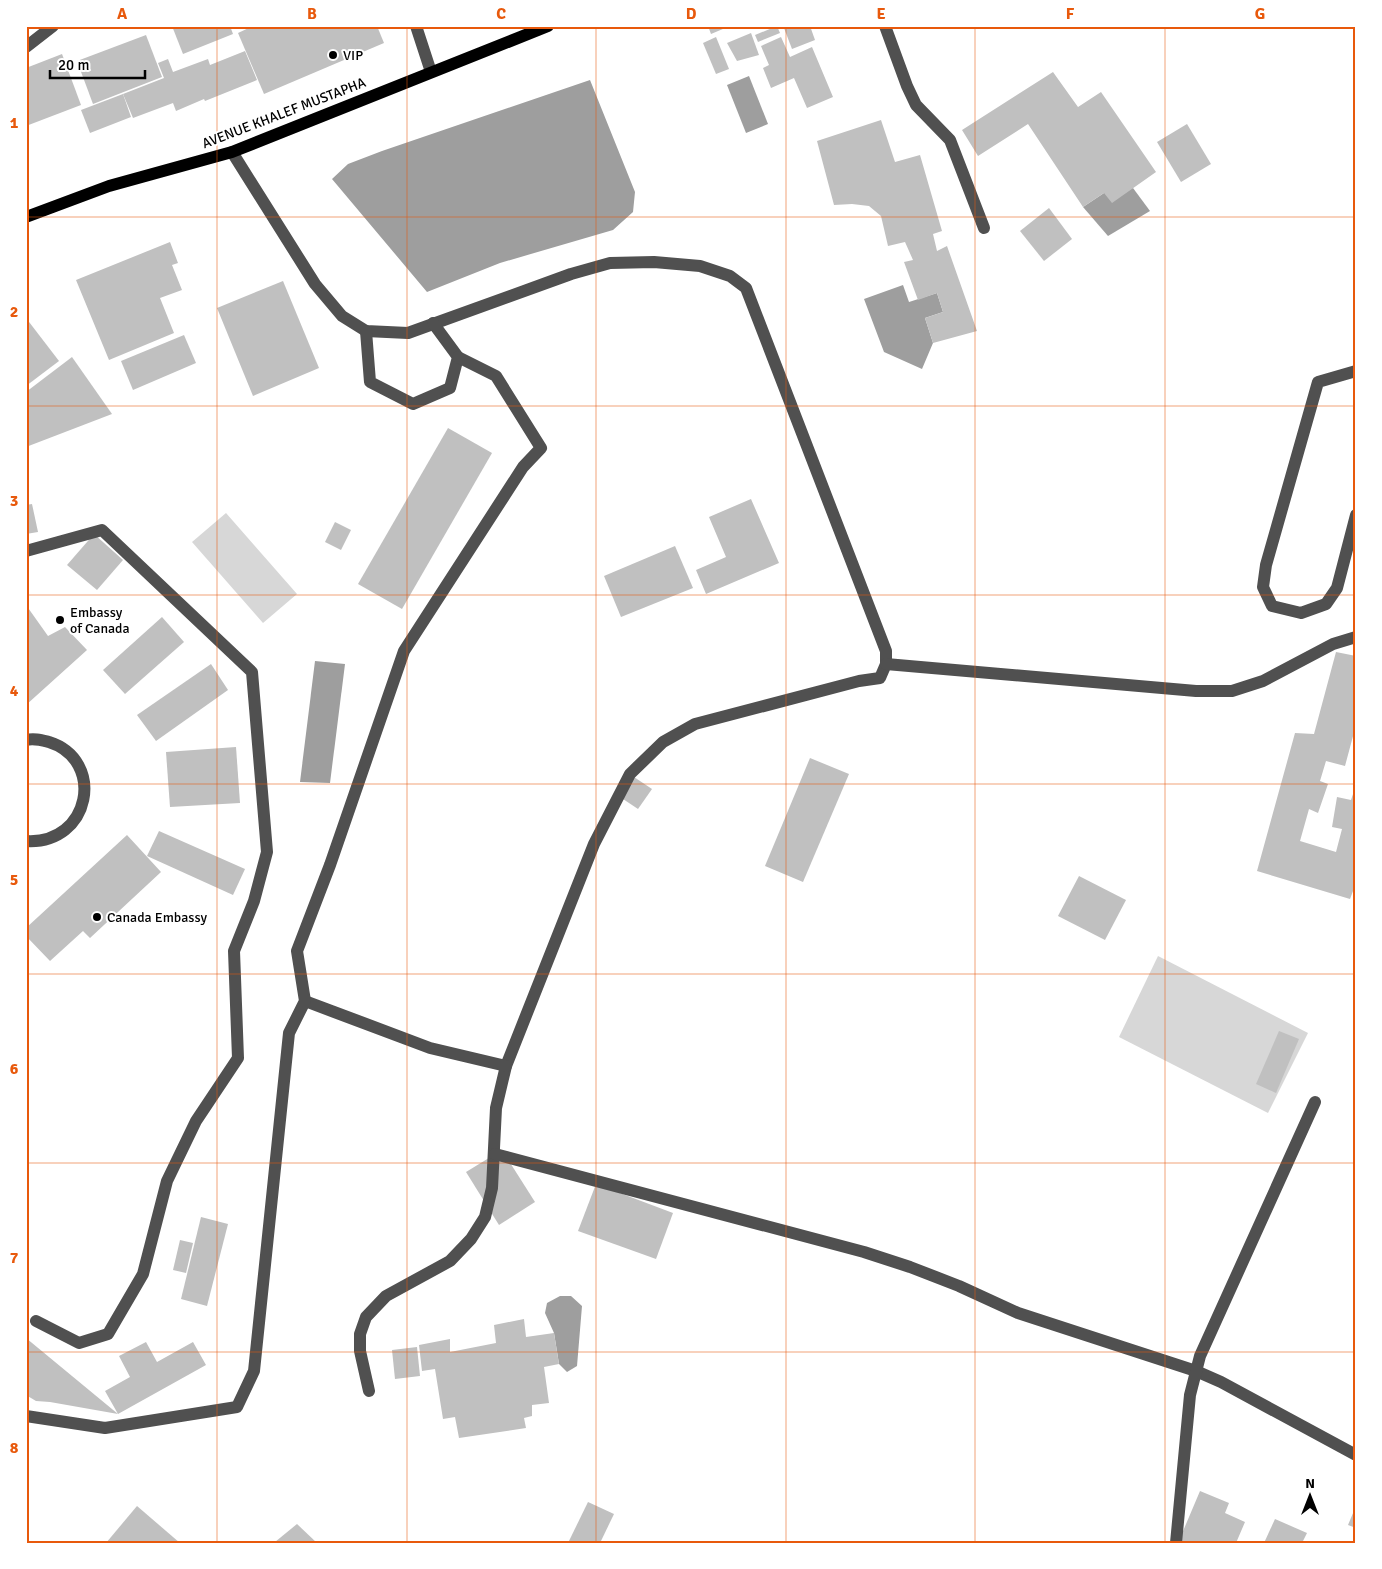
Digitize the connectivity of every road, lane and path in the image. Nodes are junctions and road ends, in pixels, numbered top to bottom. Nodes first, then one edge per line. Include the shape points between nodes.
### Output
1 (54, 26) edge
2 (416, 26) edge
3 (548, 26) edge
4 (885, 26) edge
5 (26, 47) edge
6 (431, 72) junction
7 (232, 152) junction
8 (26, 217) edge
9 (984, 228) dead end
10 (433, 323) junction
11 (366, 330) junction
12 (458, 357) junction
13 (1356, 371) edge
14 (1356, 515) edge
15 (26, 551) edge
16 (1356, 637) edge
17 (886, 664) junction
18 (26, 740) edge
19 (26, 841) edge
20 (305, 1001) junction
21 (506, 1066) junction
22 (1315, 1102) dead end
23 (495, 1154) junction
24 (36, 1320) dead end
25 (1196, 1371) junction
26 (369, 1390) dead end
27 (26, 1416) edge
28 (1356, 1455) edge
29 (1176, 1543) edge

1 - 5 street
2 - 6 street
3 - 6 main road, AVENUE KHALEF MUSTAPHA
4 - 9 street via 916,105 950,140
6 - 7 main road, AVENUE KHALEF MUSTAPHA
7 - 8 main road, AVENUE KHALEF MUSTAPHA via 109,186
7 - 11 street via 315,284 342,316
10 - 11 street via 408,333
10 - 12 street
10 - 17 street via 610,263 700,266 730,276 746,288 886,650
11 - 12 street via 370,382 413,404 450,388
12 - 20 street via 496,376 541,448 523,467 404,651 297,950
13 - 14 street via 1318,382 1266,565 1262,587 1272,606 1302,613 1326,604 1338,588
15 - 24 street via 102,530 252,672 266,852 254,901 234,951 238,1058 196,1120 167,1180 143,1274 108,1334 79,1343
16 - 17 street via 1333,644 1262,681 1232,690 1186,690
17 - 21 street via 880,678 695,724 663,742 630,774 594,844
18 - 19 street via 57,745 72,756 81,771 85,788 82,808 72,824 58,835 38,842
20 - 21 street via 430,1048
20 - 27 street via 288,1033 254,1370 237,1407 105,1428
21 - 23 street via 496,1108
22 - 25 street
23 - 25 street via 864,1252 959,1286 1018,1313
23 - 26 street via 486,1217 471,1239 450,1261 386,1296 366,1317 360,1334 360,1350
25 - 28 street
25 - 29 street via 1190,1395

